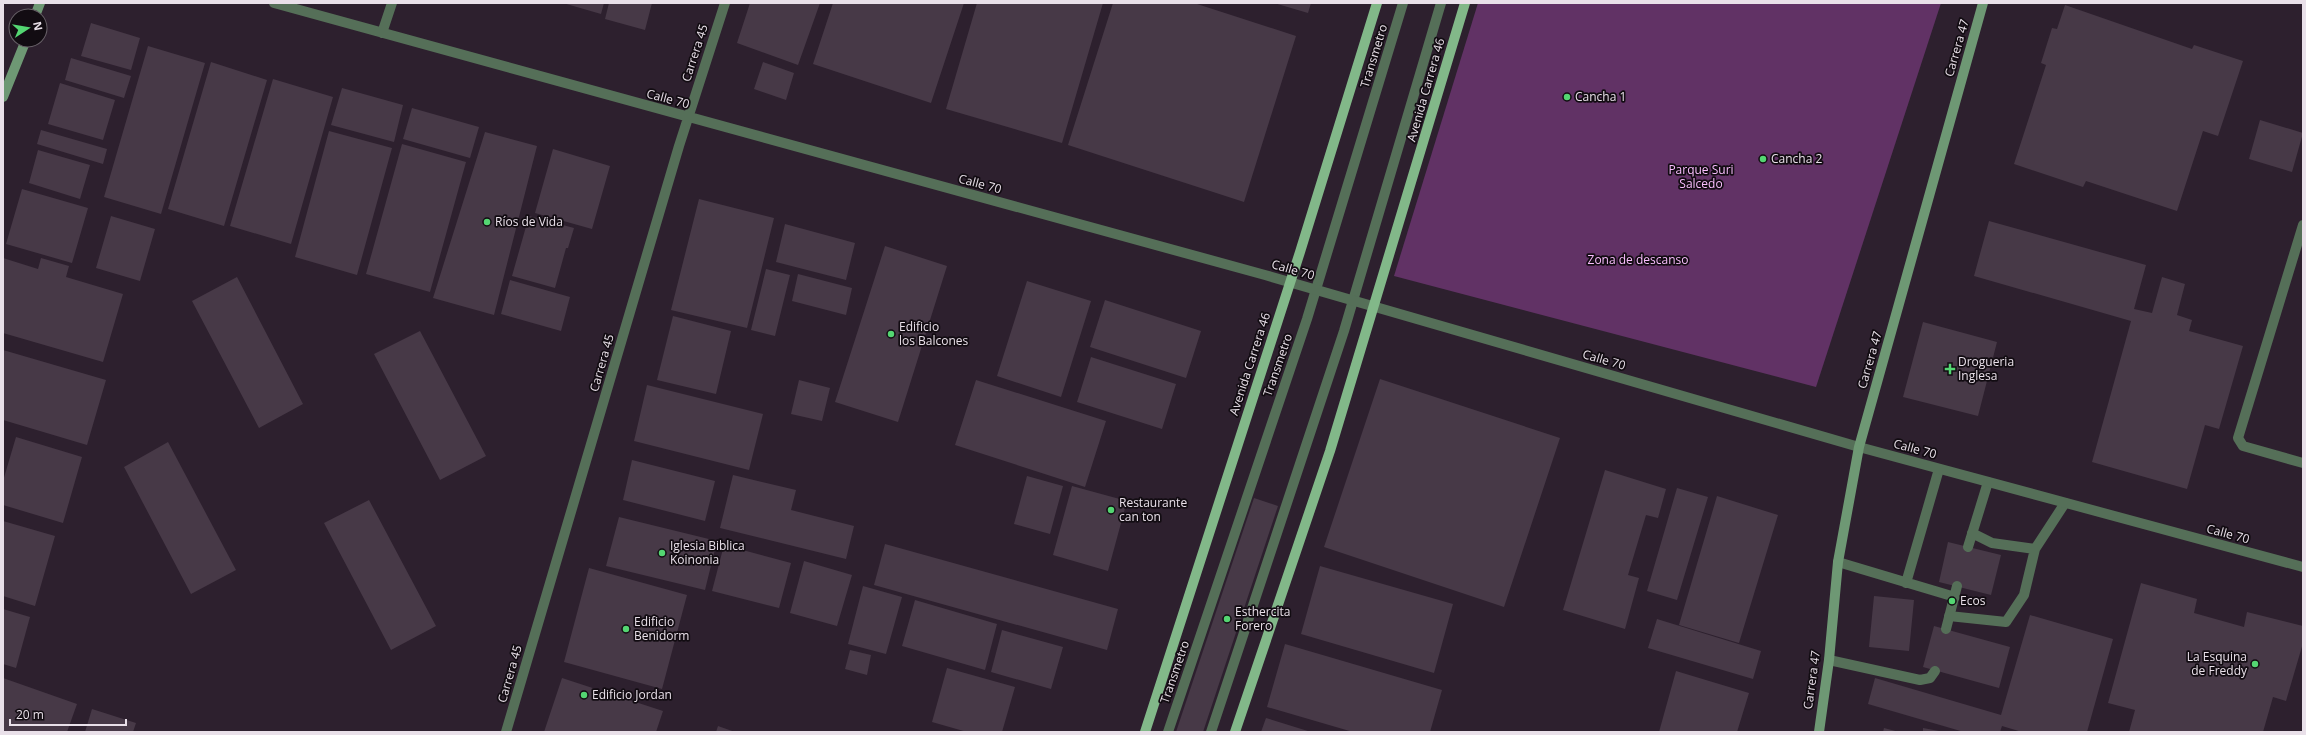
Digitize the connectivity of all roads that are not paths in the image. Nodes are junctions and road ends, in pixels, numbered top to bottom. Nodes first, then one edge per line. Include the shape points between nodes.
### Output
1 (274, 3) edge
2 (392, 3) edge
3 (725, 3) edge
4 (1376, 3) edge
5 (1403, 3) edge
6 (1442, 3) edge
7 (1465, 3) edge
8 (1983, 3) edge
9 (382, 33) junction
10 (23, 48) edge
11 (3, 97) edge
12 (688, 118) junction
13 (2302, 228) edge
14 (1290, 283) junction
15 (1316, 290) junction
16 (1354, 301) junction
17 (1375, 307) junction
18 (1859, 447) junction
19 (2303, 463) edge
20 (1939, 469) junction
21 (1988, 482) junction
22 (2065, 504) junction
23 (1972, 533) junction
24 (1968, 547) dead end
25 (2036, 549) junction
26 (1838, 562) junction
27 (2303, 567) edge
28 (1906, 583) junction
29 (1957, 586) dead end
30 (1954, 597) junction
31 (1949, 616) junction
32 (1946, 629) dead end
33 (1829, 660) junction
34 (1935, 671) dead end
35 (506, 732) edge
36 (1145, 732) edge
37 (1168, 732) edge
38 (1211, 732) edge
39 (1235, 732) edge
40 (1819, 732) edge

1 - 9 street, Calle 70
2 - 9 street
3 - 12 street, Carrera 45
4 - 14 main road, Avenida Carrera 46
5 - 15 street, Transmetro
6 - 16 street
7 - 17 main road, Avenida Carrera 46
8 - 18 street, Carrera 47
9 - 12 street, Calle 70
10 - 11 street
12 - 14 street, Calle 70
12 - 35 street, Carrera 45
13 - 19 street via 2238,438 2243,446
14 - 15 street, Calle 70
14 - 36 main road, Avenida Carrera 46
15 - 16 street, Calle 70
15 - 37 street, Transmetro
16 - 17 street, Calle 70
16 - 38 street
17 - 18 street, Calle 70
17 - 39 main road, Avenida Carrera 46 via 1330,451
18 - 20 street, Calle 70
18 - 26 street, Carrera 47
20 - 21 street, Calle 70
20 - 28 street
21 - 22 street, Calle 70
21 - 23 street
22 - 25 street
22 - 27 street, Calle 70
23 - 24 street
23 - 25 street via 1992,543
25 - 31 street via 2024,595 2006,622
26 - 28 street
26 - 33 street, Carrera 47
28 - 30 street
29 - 30 street
30 - 31 street
31 - 32 street
33 - 34 street via 1920,680 1930,678
33 - 40 street, Carrera 47

